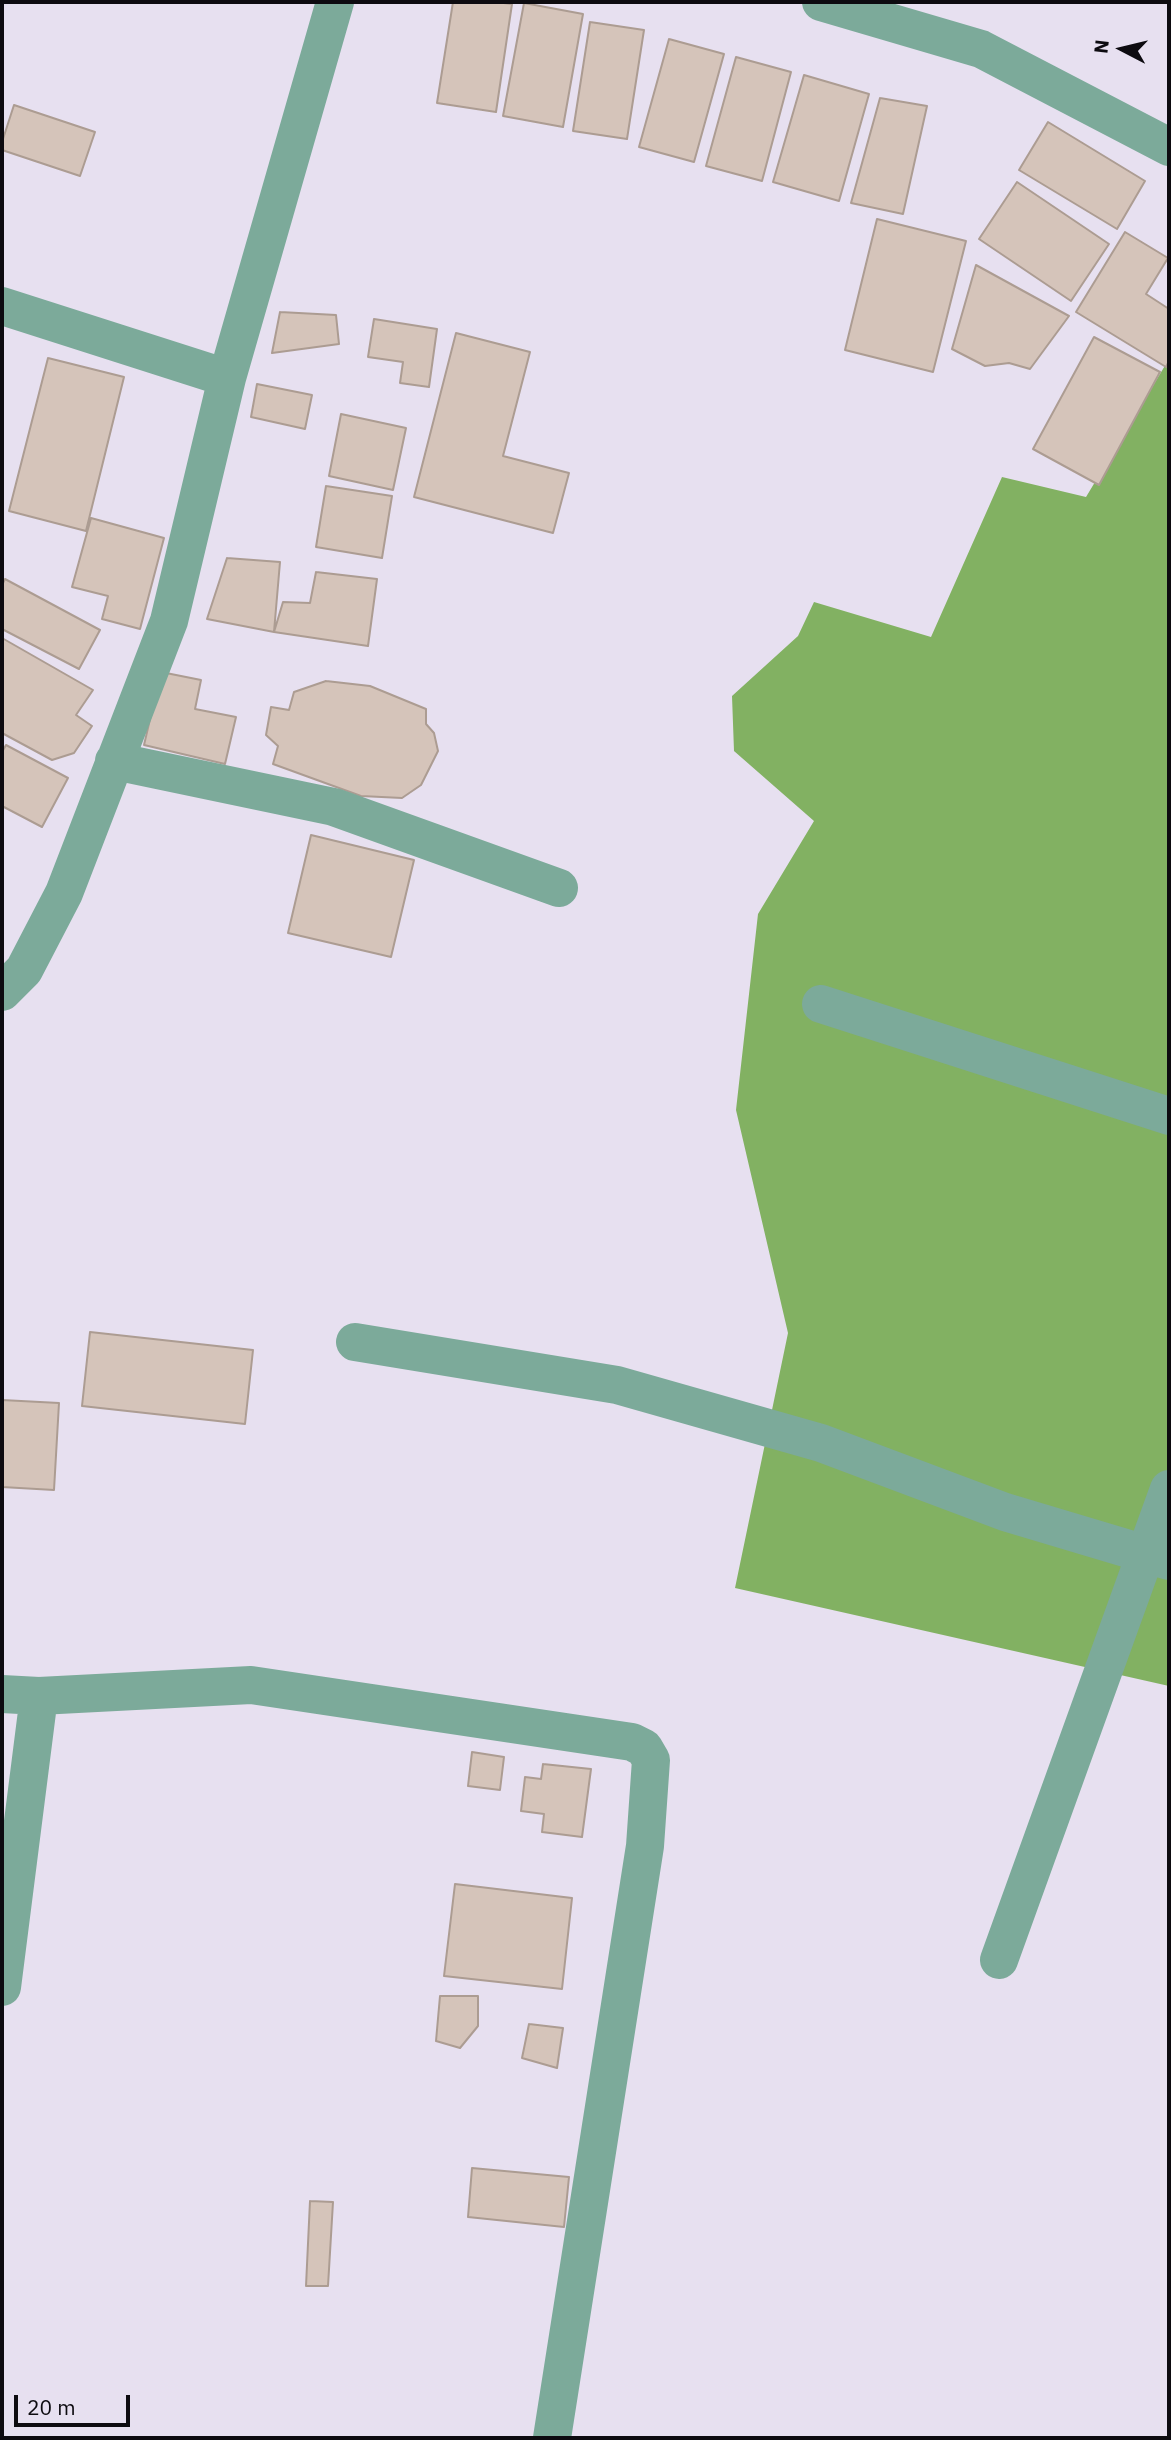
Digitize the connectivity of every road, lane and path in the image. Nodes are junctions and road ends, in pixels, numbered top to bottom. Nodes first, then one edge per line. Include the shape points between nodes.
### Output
1 (335, 2) edge
2 (821, 2) edge
3 (1169, 147) edge
4 (2, 306) edge
5 (227, 378) junction
6 (114, 761) junction
7 (559, 888) dead end
8 (2, 992) edge
9 (821, 1004) dead end
10 (1169, 1116) edge
11 (355, 1342) dead end
12 (1169, 1489) edge
13 (1158, 1558) edge
14 (2, 1694) edge
15 (39, 1696) junction
16 (999, 1960) dead end
17 (2, 1987) edge
18 (552, 2438) edge

1 - 5 street
2 - 3 street via 981,48
4 - 5 street
5 - 6 street via 169,621
6 - 7 street via 334,807
6 - 8 street via 64,893 24,970
9 - 10 street
11 - 13 street via 617,1385 821,1443 1005,1512
12 - 13 street
13 - 16 street
14 - 15 street
15 - 17 street
15 - 18 street via 251,1685 632,1742 644,1748 651,1760 645,1846

